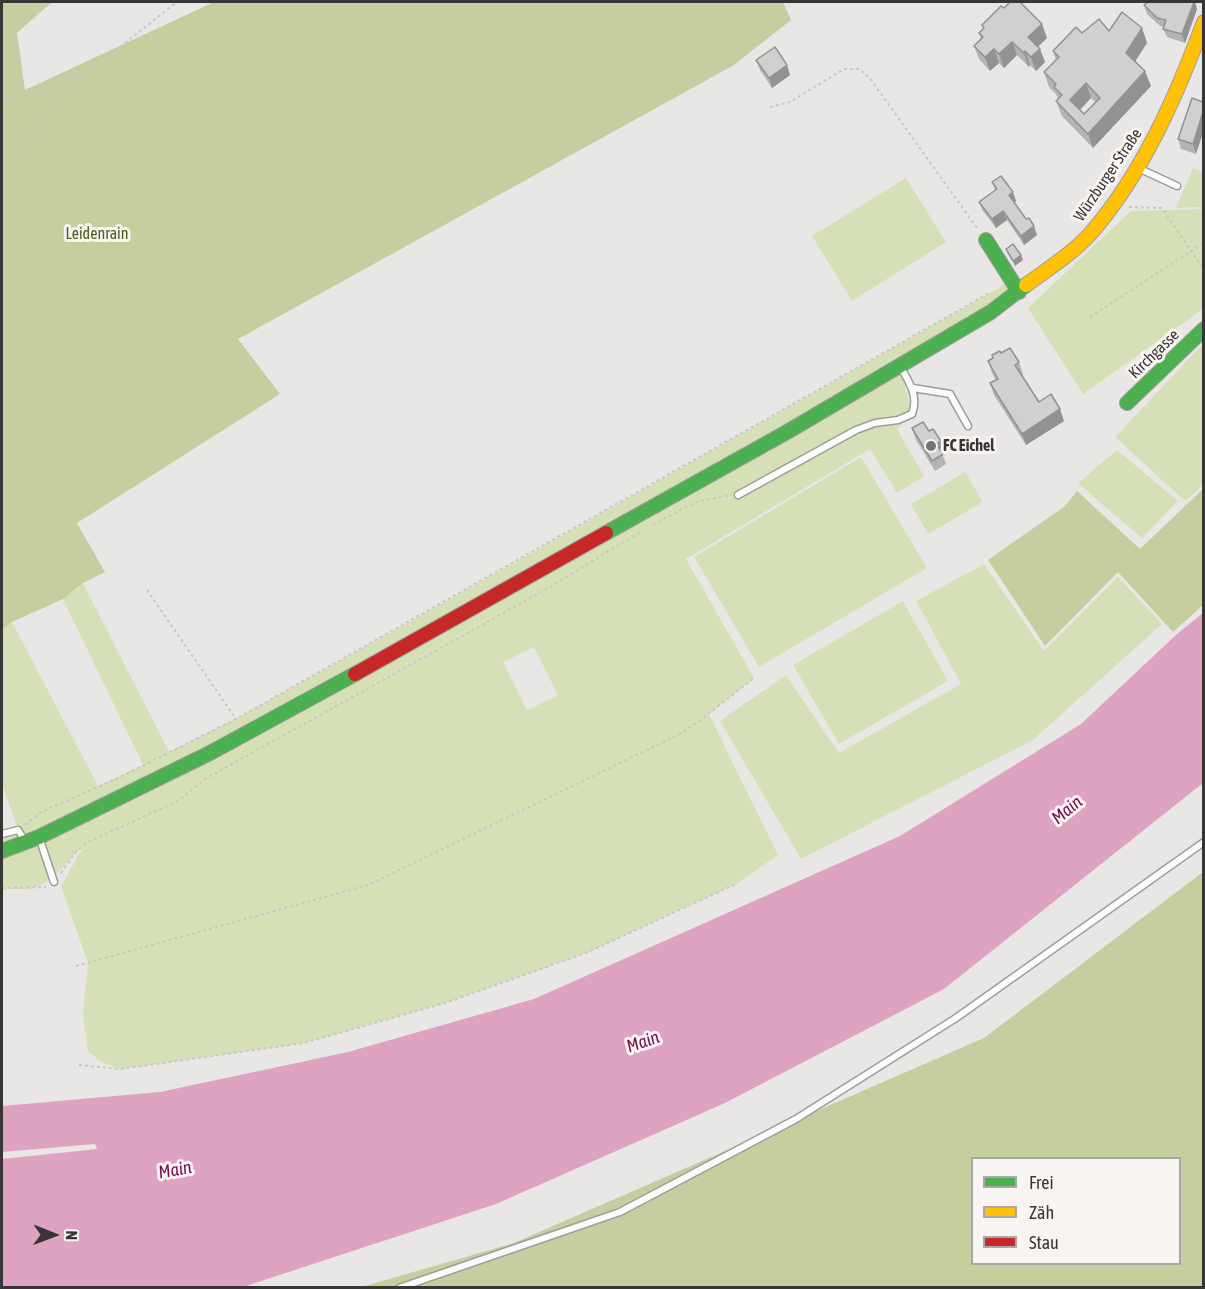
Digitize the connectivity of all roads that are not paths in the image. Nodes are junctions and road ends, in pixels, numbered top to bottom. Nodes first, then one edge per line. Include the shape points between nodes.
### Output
1 (1203, 22) edge
2 (1137, 167) junction
3 (1177, 186) dead end
4 (986, 240) road end
5 (1019, 292) junction
6 (1203, 329) edge
7 (900, 366) junction
8 (913, 388) junction
9 (1127, 403) dead end
10 (968, 426) dead end
11 (738, 495) road end
12 (2, 834) edge
13 (32, 840) junction
14 (1203, 842) edge
15 (2, 851) edge
16 (54, 882) road end
17 (399, 1287) edge

1 - 2 main road, Würzburger Straße via 1182,81
2 - 3 lane
2 - 5 main road, Würzburger Straße via 1090,234
4 - 5 main road
5 - 7 main road, Würzburger Straße
6 - 9 main road, Kirchgasse
7 - 8 lane
7 - 13 main road, Würzburger Straße via 406,646 210,753
8 - 10 lane via 950,394
8 - 11 lane via 915,408 909,417 856,430
12 - 13 lane via 18,830
13 - 15 main road, Würzburger Straße
13 - 16 lane
14 - 17 lane via 956,1018 796,1119 620,1212

